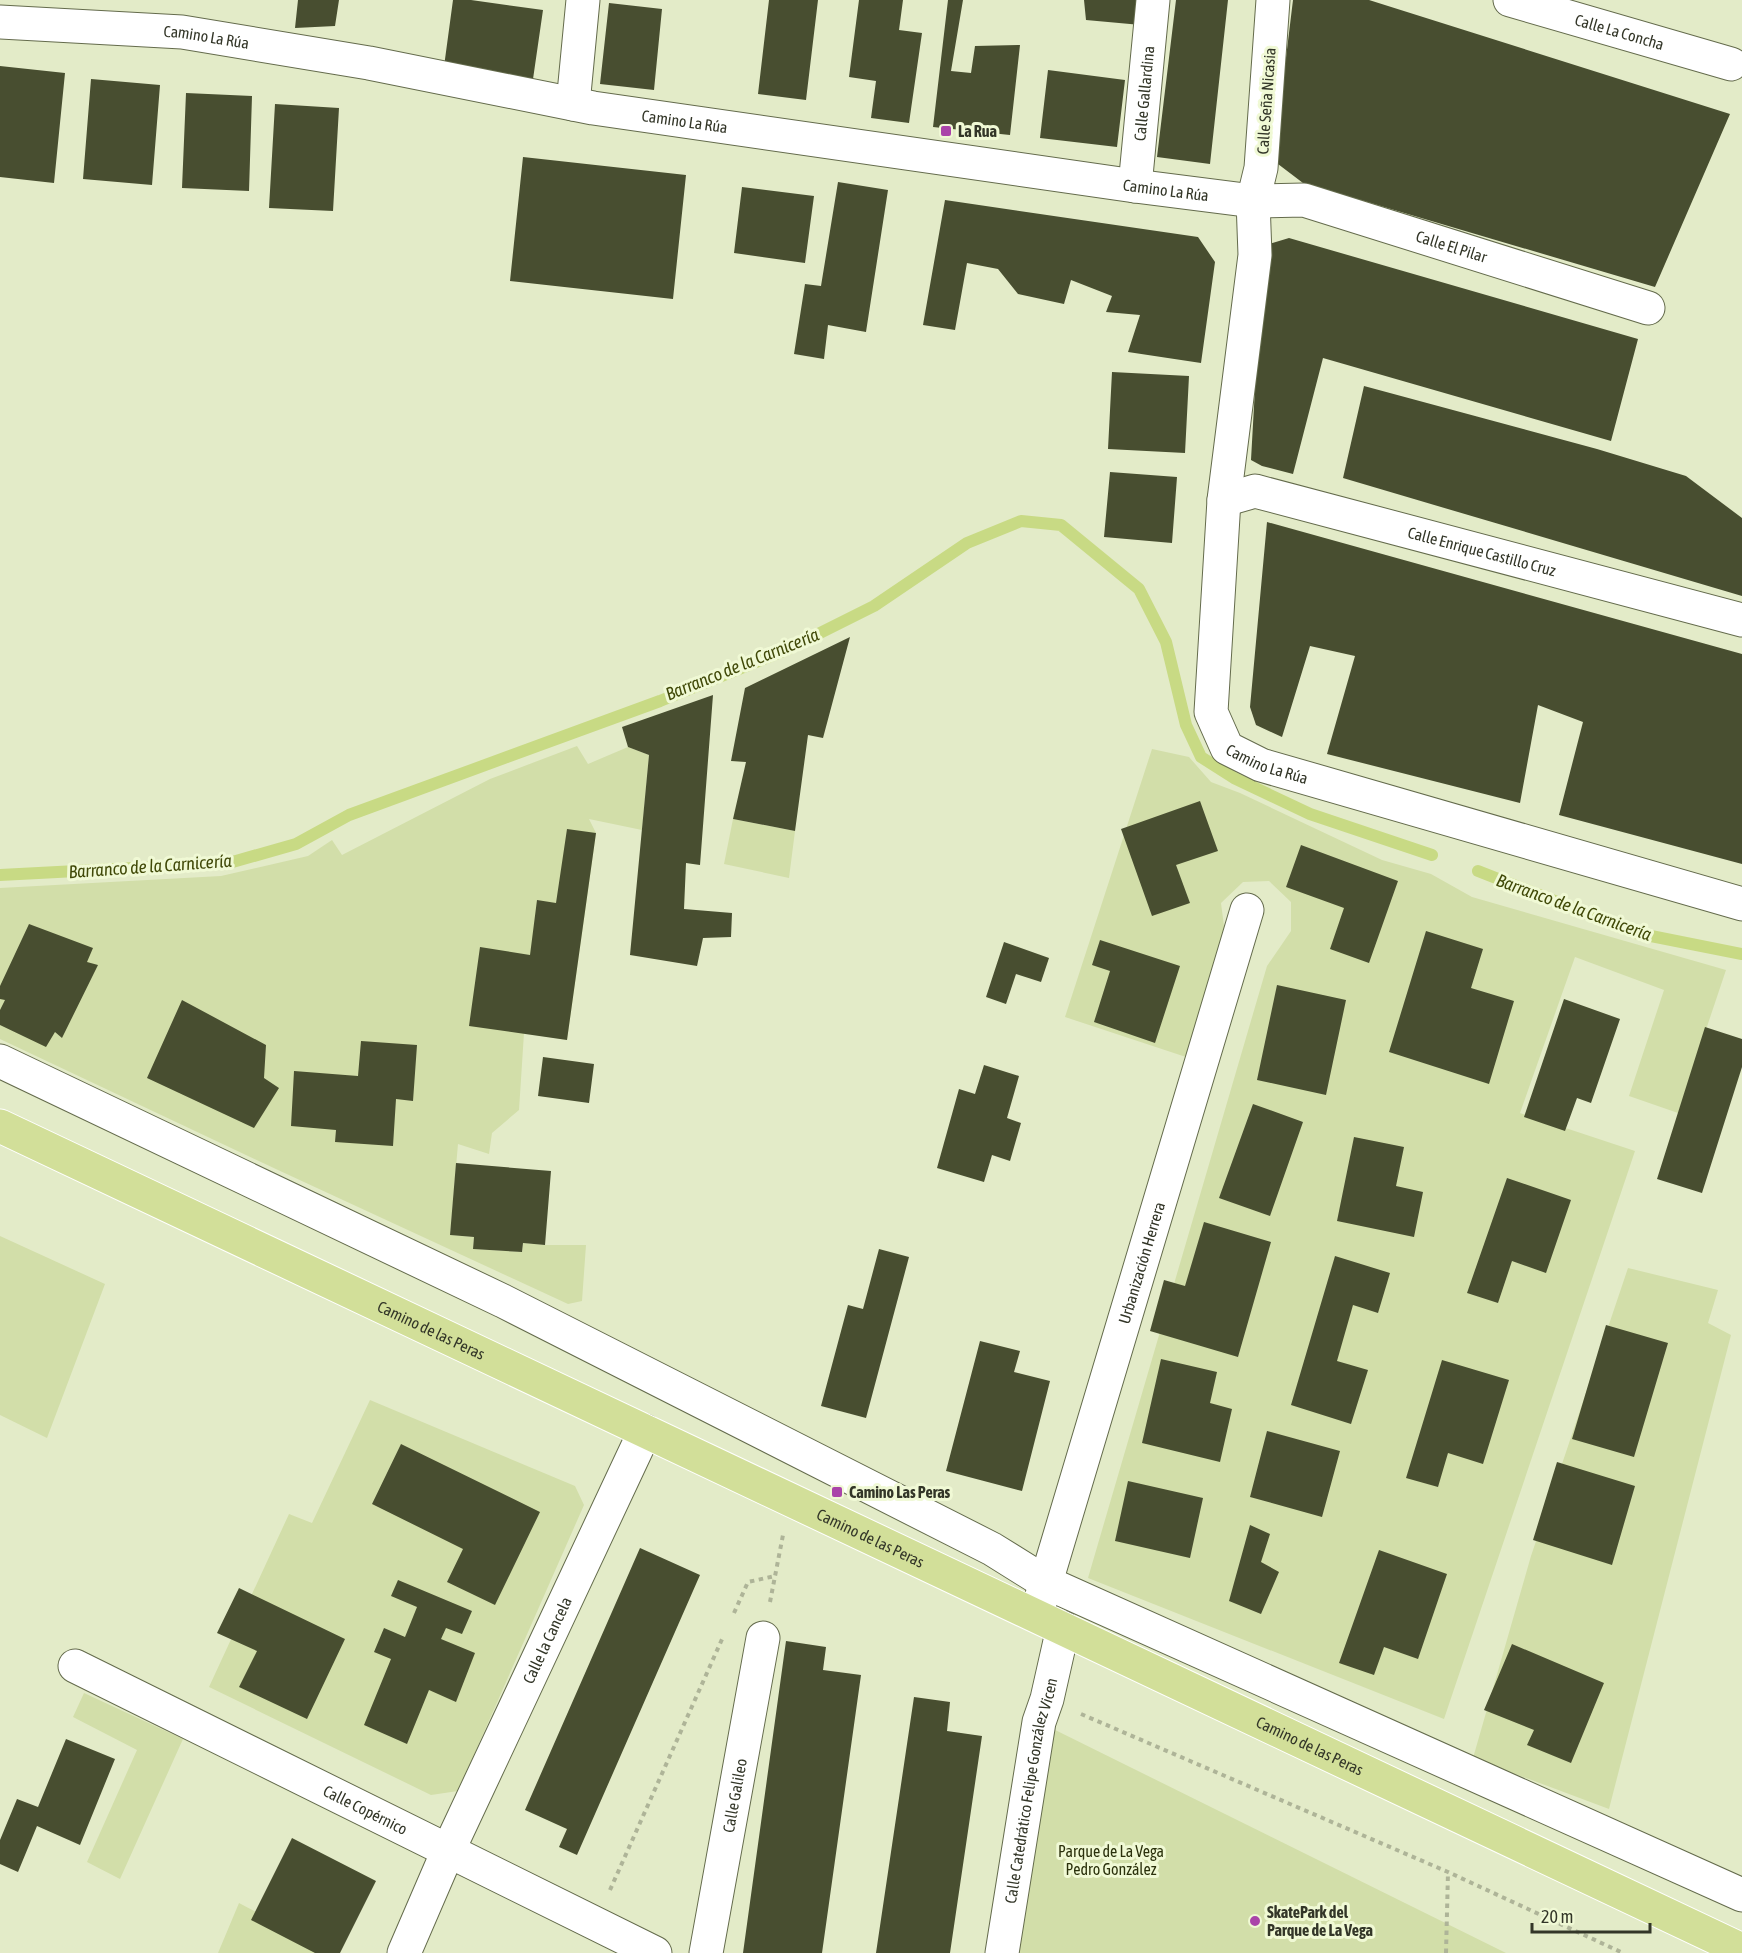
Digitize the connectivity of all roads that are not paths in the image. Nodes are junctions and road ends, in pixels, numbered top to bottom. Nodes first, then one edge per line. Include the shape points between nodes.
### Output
1 (583, 0) edge
2 (1153, 0) edge
3 (1273, 0) edge
4 (1510, 0) edge
5 (0, 22) edge
6 (1731, 64) dead end
7 (573, 104) junction
8 (1135, 186) junction
9 (1253, 201) junction
10 (1648, 308) dead end
11 (1224, 501) junction
12 (1742, 620) edge
13 (1742, 904) edge
14 (1247, 910) dead end
15 (0, 1061) edge
16 (0, 1126) edge
17 (645, 1431) junction
18 (1045, 1582) junction
19 (1050, 1621) junction
20 (763, 1638) dead end
21 (75, 1666) dead end
22 (448, 1851) junction
23 (1742, 1895) edge
24 (1742, 1950) edge
25 (404, 1953) edge
26 (655, 1953) edge
27 (706, 1953) edge
28 (1002, 1953) edge

1 - 7 street
2 - 8 street, Calle Gallardina
3 - 9 street, Calle Seña Nicasia via 1261,168
4 - 6 street, Calle La Concha
5 - 7 street, Camino La Rúa via 182,32 369,63
7 - 8 street, Camino La Rúa
8 - 9 street, Camino La Rúa
9 - 10 street, Calle El Pilar via 1304,200
9 - 11 street, Camino La Rúa via 1255,255
11 - 12 street, Calle Enrique Castillo Cruz via 1255,491
11 - 13 street, Camino La Rúa via 1211,712 1227,748 1261,765
14 - 18 street, Urbanización Herrera
15 - 18 street via 502,1300 992,1549
16 - 17 main road, Camino de las Peras
17 - 19 main road, Camino de las Peras
17 - 22 street, Calle la Cancela
18 - 19 street, Urbanización Herrera
18 - 23 street
19 - 24 main road, Camino de las Peras
19 - 28 street, Calle Catedrático Felipe González Vicen via 1047,1699 1039,1722
20 - 27 street, Calle Galileo
21 - 22 street, Calle Copérnico
22 - 25 street, Calle la Cancela
22 - 26 street, Calle Copérnico

